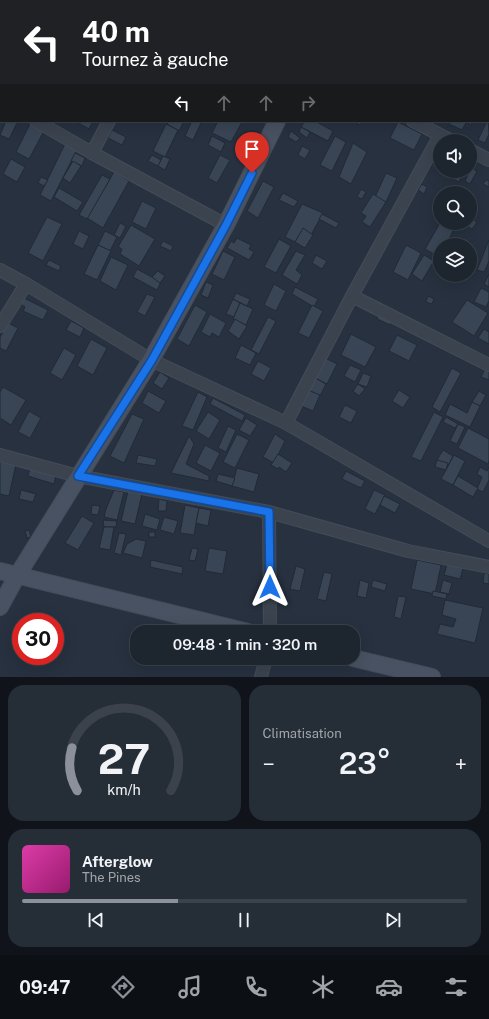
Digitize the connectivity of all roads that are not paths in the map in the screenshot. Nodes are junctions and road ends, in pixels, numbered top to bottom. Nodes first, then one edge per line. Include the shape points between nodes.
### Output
1 (38, 122) edge
2 (108, 122) edge
3 (277, 122) edge
4 (415, 122) edge
5 (440, 134) edge
6 (433, 147) edge
7 (92, 153) junction
8 (477, 154) edge
9 (489, 160) edge
10 (226, 225) junction
11 (0, 270) edge
12 (26, 284) junction
13 (352, 296) junction
14 (0, 326) edge
15 (152, 360) junction
16 (489, 365) edge
17 (286, 423) junction
18 (0, 455) edge
19 (78, 476) junction
20 (269, 512) junction
21 (489, 541) edge
22 (489, 567) edge
23 (0, 572) edge
24 (17, 576) junction
25 (0, 607) edge
26 (219, 625) edge
27 (270, 625) edge
28 (360, 660) edge
29 (264, 665) edge
30 (261, 677) edge
31 (432, 677) edge

1 - 7 street
2 - 7 street
3 - 10 street
4 - 5 street
6 - 13 street
7 - 10 street
8 - 9 street
10 - 15 street
11 - 12 street
12 - 14 street
12 - 15 street
13 - 16 street
13 - 17 street
15 - 17 street
15 - 19 street
17 - 21 street
18 - 19 street
19 - 20 street
19 - 24 street
20 - 22 street via 408,551
20 - 27 street
23 - 24 street
24 - 25 street
24 - 26 street
28 - 31 street
29 - 30 street

